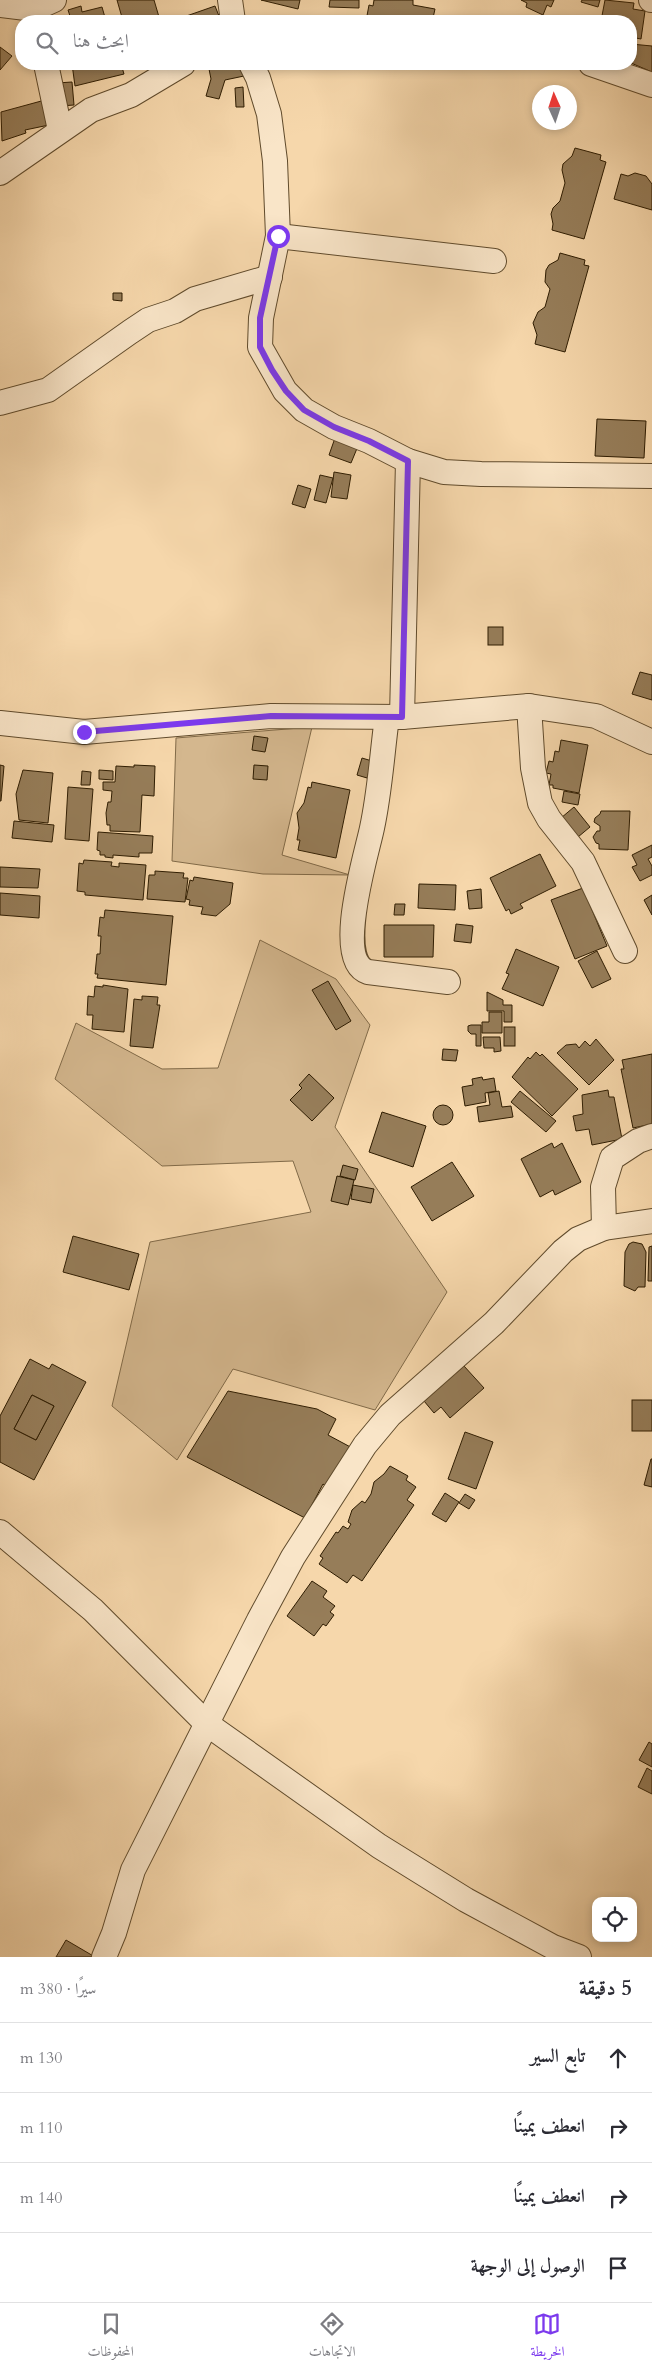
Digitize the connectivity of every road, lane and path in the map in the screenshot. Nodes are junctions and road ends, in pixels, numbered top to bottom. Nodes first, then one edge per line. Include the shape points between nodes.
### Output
1 (230, 0) edge
2 (0, 5) edge
3 (41, 10) edge
4 (232, 15) edge
5 (47, 70) edge
6 (173, 70) edge
7 (253, 70) edge
8 (608, 70) edge
9 (652, 85) edge
10 (60, 130) junction
11 (0, 173) edge
12 (278, 236) junction
13 (494, 261) dead end
14 (270, 277) junction
15 (0, 403) edge
16 (408, 461) junction
17 (652, 476) edge
18 (529, 706) junction
19 (394, 717) junction
20 (0, 723) edge
21 (652, 742) edge
22 (625, 951) dead end
23 (448, 982) dead end
24 (652, 1136) edge
25 (652, 1221) edge
26 (604, 1228) junction
27 (0, 1532) edge
28 (207, 1724) junction
29 (104, 1957) edge
30 (579, 1957) edge

1 - 4 street
2 - 3 street
5 - 10 street
6 - 10 street via 131,95 91,110
7 - 12 street via 269,114 275,161
8 - 9 street
10 - 11 street
12 - 13 street
12 - 14 street
14 - 15 street via 195,299 175,311 148,320 48,390
14 - 16 street via 260,318 260,347 286,391 304,410
16 - 17 street via 444,472
16 - 19 street
18 - 19 street
18 - 21 street via 596,716
18 - 22 street via 533,768 540,803 582,862
19 - 20 street via 271,716 84,732
19 - 23 street via 353,914 357,963 368,972
24 - 26 street via 612,1158 603,1187
25 - 26 street
26 - 28 street via 578,1239 563,1251 494,1322 390,1415 365,1446 293,1557
27 - 28 street via 92,1610
28 - 29 street via 133,1870
28 - 30 street via 379,1846 466,1900 553,1947

